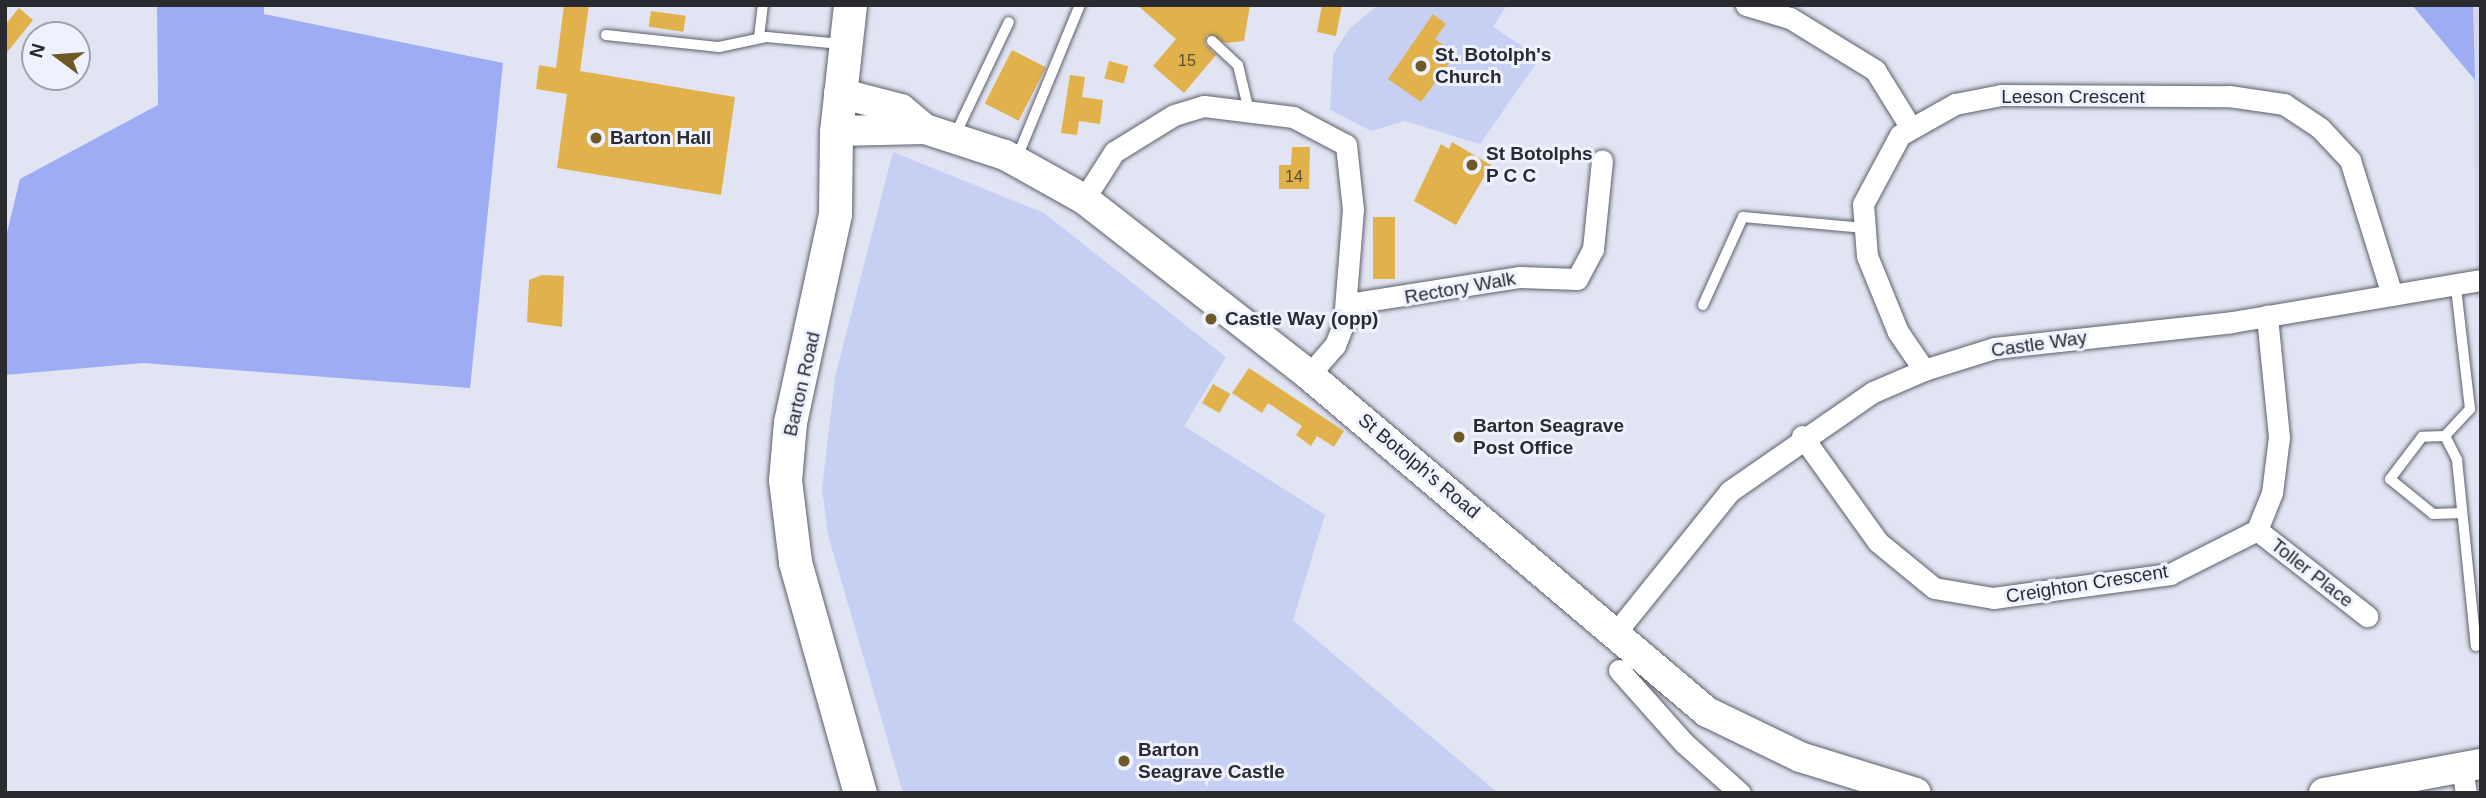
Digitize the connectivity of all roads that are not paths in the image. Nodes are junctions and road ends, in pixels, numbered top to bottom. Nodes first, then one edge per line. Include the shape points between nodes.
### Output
1 (763, 5) edge
2 (831, 5) edge
3 (850, 5) edge
4 (1080, 5) edge
5 (1746, 5) edge
6 (1009, 22) dead end
7 (606, 35) dead end
8 (759, 37) junction
9 (1212, 41) dead end
10 (837, 43) junction
11 (839, 93) junction
12 (1248, 107) junction
13 (1911, 128) junction
14 (925, 129) junction
15 (836, 131) junction
16 (953, 138) junction
17 (1016, 160) junction
18 (1602, 160) dead end
19 (1084, 199) junction
20 (1865, 228) junction
21 (2479, 281) edge
22 (2456, 288) junction
23 (2392, 295) junction
24 (1347, 304) junction
25 (1703, 305) dead end
26 (2267, 316) junction
27 (1924, 370) junction
28 (1309, 375) junction
29 (1802, 436) junction
30 (2445, 436) junction
31 (2462, 513) junction
32 (2257, 530) junction
33 (2367, 616) dead end
34 (1617, 631) junction
35 (2476, 646) dead end
36 (1619, 670) dead end
37 (1707, 712) junction
38 (1684, 743) junction
39 (2469, 775) edge
40 (860, 793) edge
41 (1740, 793) edge
42 (1916, 793) edge
43 (2324, 793) edge

1 - 8 lane
2 - 10 main road, Barton Road
3 - 10 main road, Barton Road
4 - 17 lane
5 - 13 street via 1790,18 1875,70
6 - 16 lane
7 - 8 lane via 737,48
8 - 10 lane
9 - 12 lane via 1238,65
10 - 11 main road, Barton Road via 828,73
11 - 14 street, St Botolph's Road via 873,97
11 - 15 main road, Barton Road
12 - 19 street via 1204,106 1159,123 1114,152
12 - 24 street via 1293,117 1346,145 1353,209
13 - 20 street, Leeson Crescent via 1881,164 1863,204
13 - 23 street, Leeson Crescent via 1955,104 2001,95 2229,96 2284,104 2320,128 2350,160
14 - 15 street, St Botolph's Road
14 - 16 street, St Botolph's Road
15 - 40 main road, Barton Road via 826,275 790,422 785,480 795,562
16 - 17 street, St Botolph's Road
17 - 19 street, St Botolph's Road
18 - 24 street, Rectory Walk via 1592,249 1577,279 1520,277
19 - 28 street, St Botolph's Road
20 - 25 lane via 1743,217
20 - 27 street, Leeson Crescent via 1882,296
21 - 22 street, Castle Way
22 - 23 street, Castle Way
22 - 30 lane via 2470,409
23 - 26 street, Castle Way
24 - 28 street via 1335,345
26 - 27 street, Castle Way via 1994,348
26 - 32 street via 2278,437 2272,493
27 - 29 street, Castle Way via 1873,391
28 - 34 street, St Botolph's Road
29 - 32 street, Creighton Crescent via 1878,542 1934,588 1993,598 2170,574
29 - 34 street, Castle Way via 1730,491
30 - 31 lane via 2457,460
30 - 31 lane via 2422,438 2390,479 2433,514
31 - 35 lane
32 - 33 street, Toller Place
34 - 37 street, St Botolph's Road
36 - 38 street
37 - 38 street
37 - 42 street, St Botolph's Road via 1800,757
38 - 41 street
39 - 43 street

